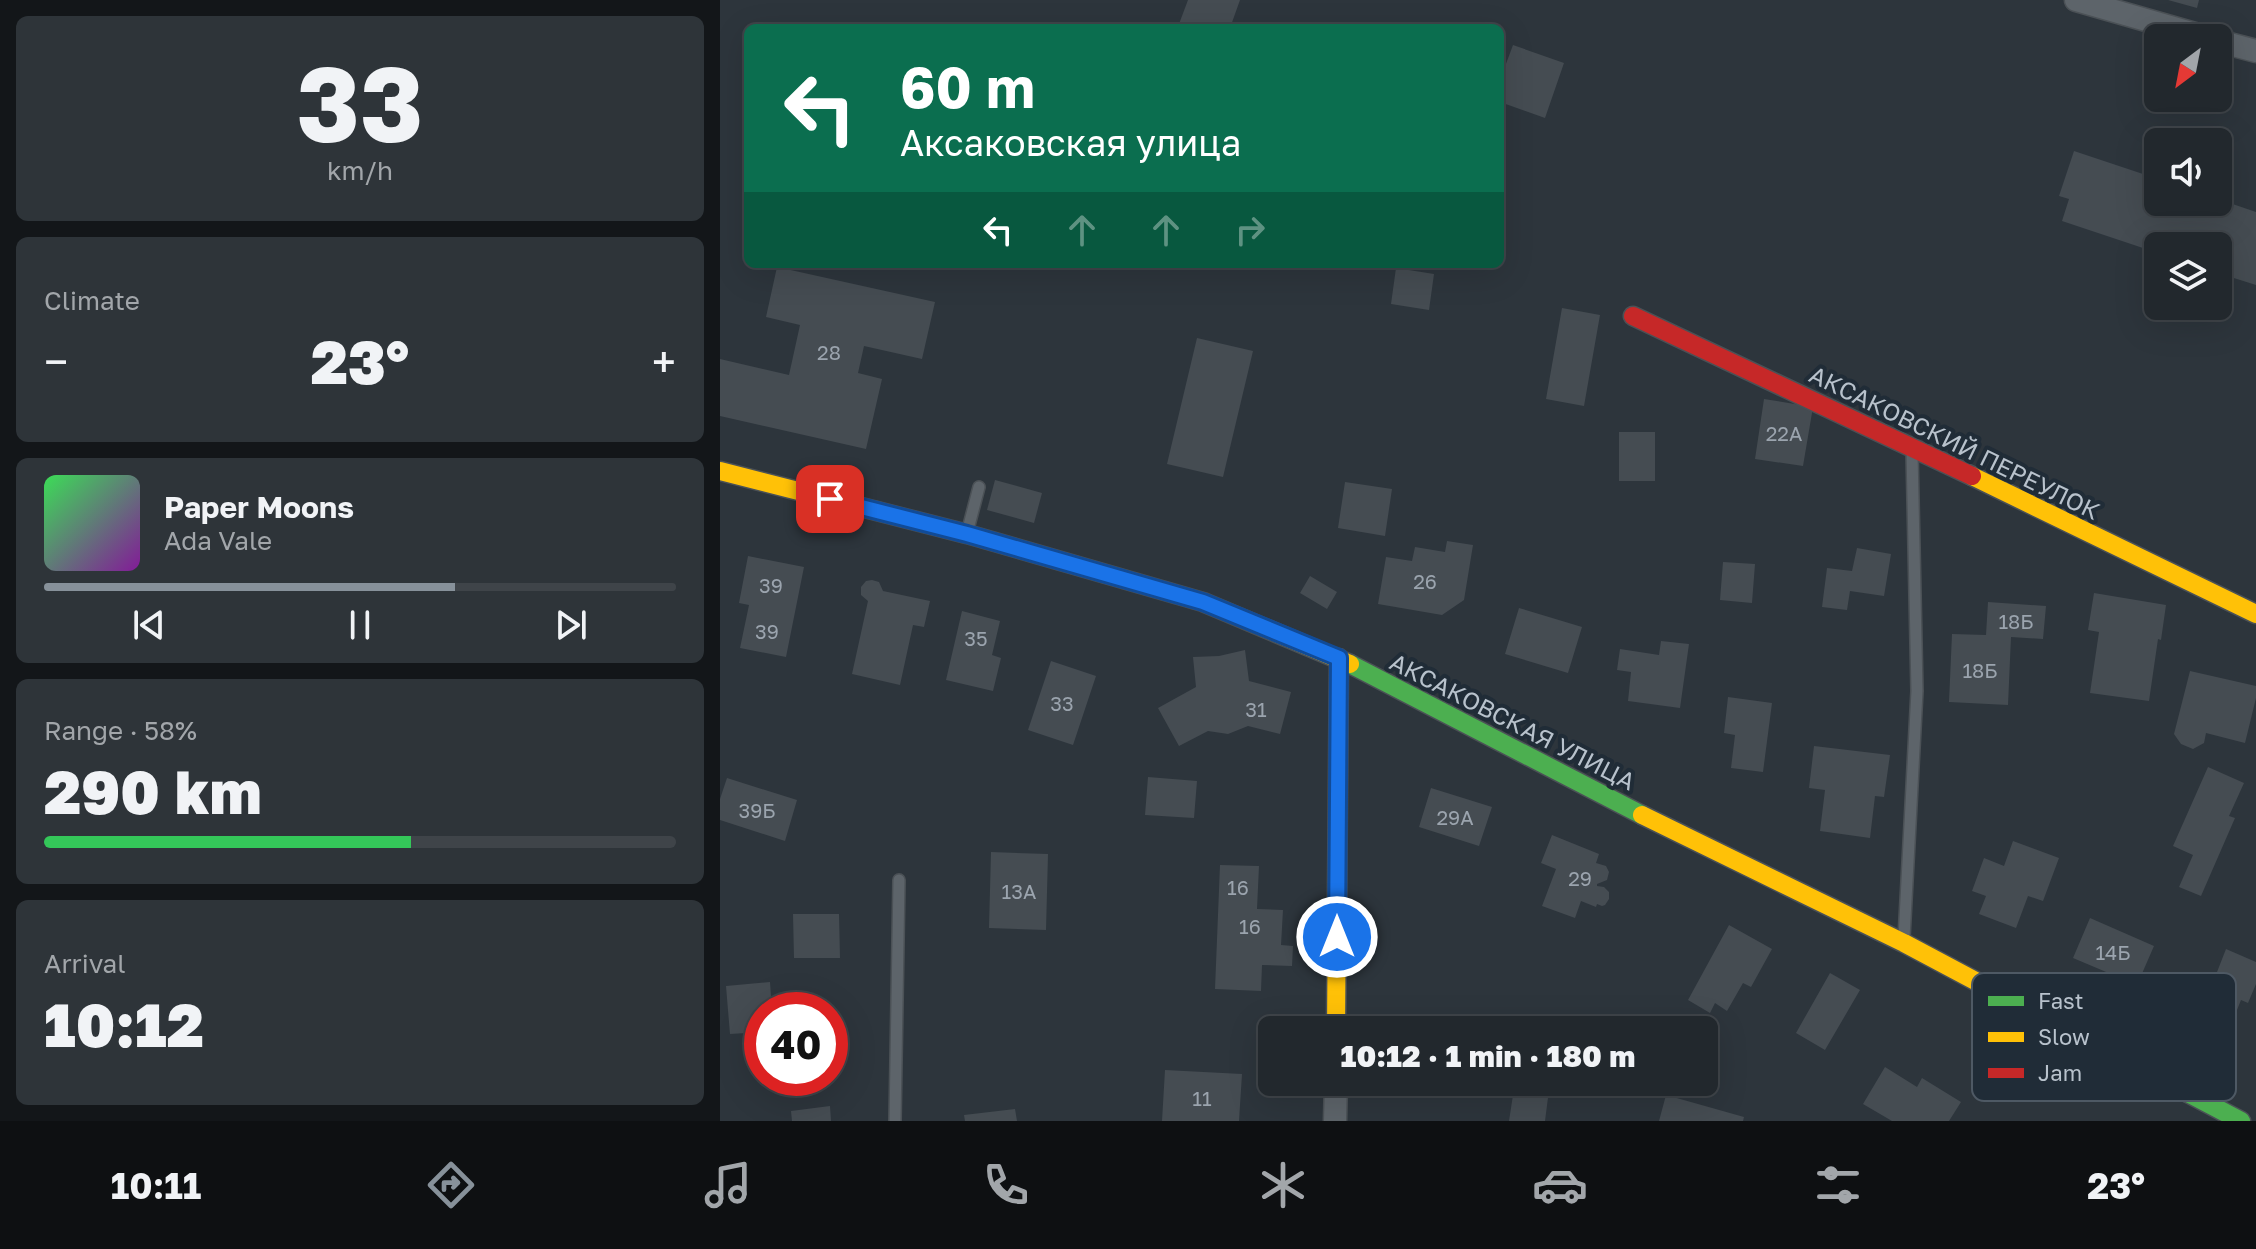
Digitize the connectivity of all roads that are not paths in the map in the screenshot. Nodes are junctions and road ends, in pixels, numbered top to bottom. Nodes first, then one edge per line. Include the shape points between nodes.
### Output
1 (2076, 0) edge
2 (2160, 24) edge
3 (2232, 45) edge
4 (2256, 51) edge
5 (1633, 316) dead end
6 (1912, 447) junction
7 (720, 471) edge
8 (979, 487) dead end
9 (967, 534) junction
10 (2256, 614) edge
11 (1339, 658) junction
12 (899, 880) dead end
13 (1904, 943) junction
14 (1972, 979) edge
15 (1336, 1016) edge
16 (1336, 1096) edge
17 (2203, 1101) edge
18 (895, 1121) edge
19 (1335, 1121) edge
20 (2241, 1121) edge

1 - 2 street
3 - 4 street
5 - 6 street, АКСАКОВСКИЙ ПЕРЕУЛОК
6 - 10 street, АКСАКОВСКИЙ ПЕРЕУЛОК
6 - 13 lane via 1917,691
7 - 9 street, АКСАКОВСКАЯ УЛИЦА
8 - 9 lane
9 - 11 street, АКСАКОВСКАЯ УЛИЦА via 1203,602
11 - 13 street, АКСАКОВСКАЯ УЛИЦА via 1681,835
11 - 15 street
12 - 18 lane
13 - 14 street, АКСАКОВСКАЯ УЛИЦА
16 - 19 street
17 - 20 street, АКСАКОВСКАЯ УЛИЦА

